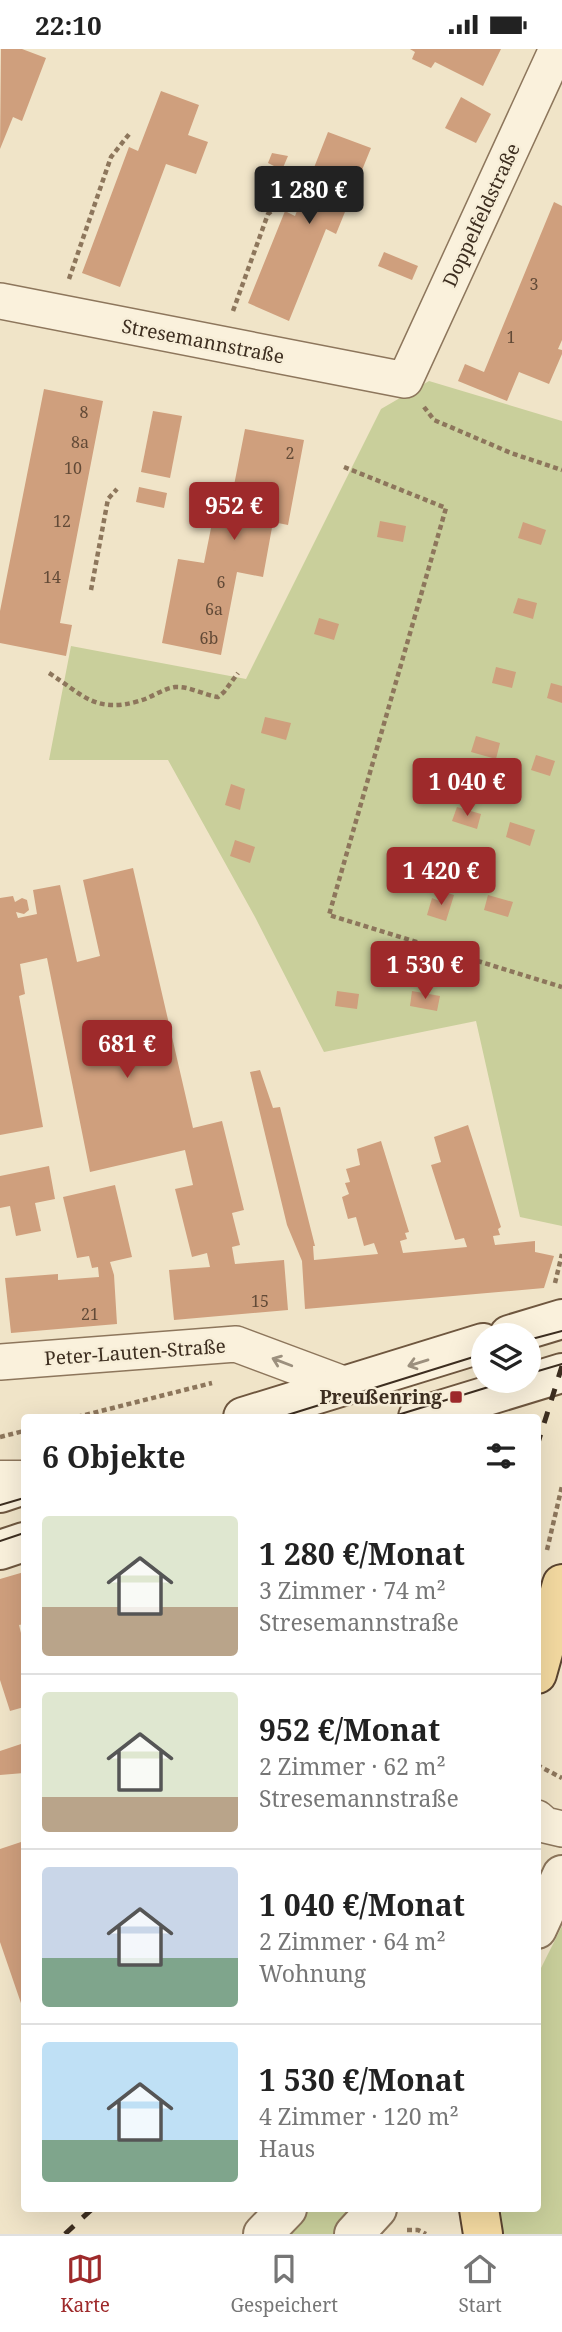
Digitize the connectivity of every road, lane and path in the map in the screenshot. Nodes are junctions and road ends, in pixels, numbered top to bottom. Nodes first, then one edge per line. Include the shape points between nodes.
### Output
1 (556, 49) edge
2 (130, 133) dead end
3 (288, 197) dead end
4 (0, 301) edge
5 (58, 312) junction
6 (221, 344) junction
7 (405, 380) junction
8 (344, 467) dead end
9 (562, 470) edge
10 (117, 489) dead end
11 (91, 590) dead end
12 (49, 673) dead end
13 (238, 673) dead end
14 (562, 987) edge
15 (562, 1254) edge
16 (557, 1306) edge
17 (529, 1323) edge
18 (471, 1347) edge
19 (0, 1363) edge
20 (562, 1373) edge
21 (346, 1385) junction
22 (253, 1414) edge
23 (428, 1414) edge
24 (21, 1432) edge
25 (0, 1437) edge
26 (0, 1470) edge
27 (21, 1470) edge
28 (21, 1486) edge
29 (562, 1486) edge
30 (0, 1493) edge
31 (21, 1543) edge
32 (0, 1550) edge
33 (554, 1567) edge
34 (541, 1649) edge
35 (541, 1767) edge
36 (562, 1778) edge
37 (541, 1822) edge
38 (562, 1829) edge
39 (562, 1875) edge
40 (541, 1920) edge
41 (284, 2212) edge
42 (479, 2212) edge
43 (390, 2219) edge
44 (263, 2234) edge
45 (354, 2234) edge
46 (426, 2234) edge
47 (482, 2234) edge

1 - 7 street, Doppelfeldstraße
2 - 5 path via 111,157
3 - 6 path via 268,214
4 - 5 street, Stresemannstraße
5 - 6 street, Stresemannstraße
6 - 7 street, Stresemannstraße
7 - 9 path via 434,421
8 - 14 path via 446,508 329,915
10 - 11 path via 107,499
12 - 13 path via 86,700 103,705 140,701 177,687 218,697
15 - 16 path
16 - 17 main road
18 -> 21 main road
21 -> 19 street, Peter-Lauten-Straße via 236,1344
20 - 23 main road
21 - 22 main road
24 - 25 path
26 - 27 lane
28 - 30 main road
29 - 33 path
31 - 32 main road
33 - 34 main road
35 - 36 path
37 - 38 street
39 - 40 main road
41 - 44 main road
42 - 47 main road
43 - 45 main road
43 - 46 path

